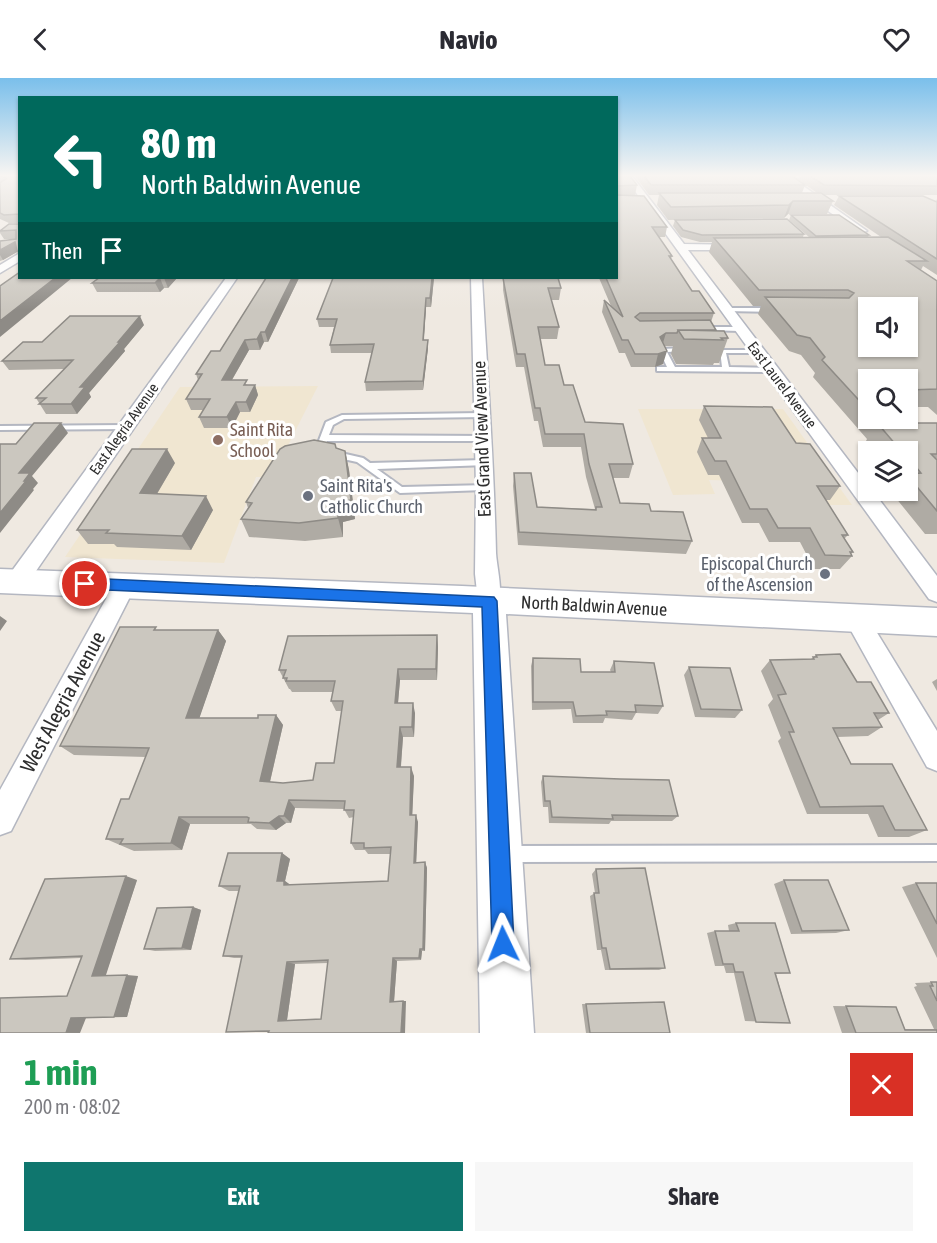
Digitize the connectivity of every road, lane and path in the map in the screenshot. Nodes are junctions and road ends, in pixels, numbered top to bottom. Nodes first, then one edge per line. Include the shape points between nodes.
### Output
1 (666, 221) edge
2 (842, 221) edge
3 (875, 240) edge
4 (680, 247) junction
5 (747, 247) edge
6 (18, 257) edge
7 (0, 270) edge
8 (230, 279) edge
9 (476, 279) edge
10 (727, 310) junction
11 (775, 310) edge
12 (693, 328) edge
13 (741, 329) junction
14 (693, 350) edge
15 (713, 350) edge
16 (722, 351) junction
17 (758, 352) junction
18 (660, 369) edge
19 (672, 369) junction
20 (726, 369) junction
21 (771, 370) junction
22 (482, 415) junction
23 (0, 428) edge
24 (125, 428) junction
25 (324, 438) junction
26 (483, 438) junction
27 (484, 463) junction
28 (368, 466) junction
29 (485, 487) junction
30 (9, 581) edge
31 (126, 585) junction
32 (937, 593) edge
33 (489, 601) junction
34 (857, 620) junction
35 (937, 622) edge
36 (937, 757) edge
37 (0, 820) edge
38 (937, 853) edge
39 (500, 854) junction
40 (507, 1033) edge

1 - 4 street, East Laurel Avenue
2 - 3 street
4 - 5 street
4 - 10 street, East Laurel Avenue
6 - 7 street
8 - 24 street, East Alegria Avenue
9 - 22 street, East Grand View Avenue
10 - 11 lane
10 - 13 street, East Laurel Avenue
12 - 13 lane
13 - 17 street, East Laurel Avenue
14 - 19 lane via 662,350
15 - 16 lane
16 - 17 lane
16 - 20 lane
17 - 21 street, East Laurel Avenue
18 - 19 lane
19 - 20 lane
20 - 21 lane
21 - 32 street, East Laurel Avenue
22 - 25 lane via 342,417 329,424
22 - 26 street, East Grand View Avenue
23 - 24 lane
24 - 30 street, East Alegria Avenue
25 - 26 lane
25 - 28 lane via 319,451 360,460
26 - 27 street, East Grand View Avenue
27 - 28 lane
27 - 29 street, East Grand View Avenue
28 - 29 lane via 400,490
29 - 33 street, East Grand View Avenue
30 - 31 street, North Baldwin Avenue
31 - 33 street, North Baldwin Avenue
31 - 37 street, West Alegria Avenue
33 - 34 street, North Baldwin Avenue
33 - 39 street
34 - 35 street, North Baldwin Avenue
34 - 36 street
38 - 39 lane
39 - 40 street

